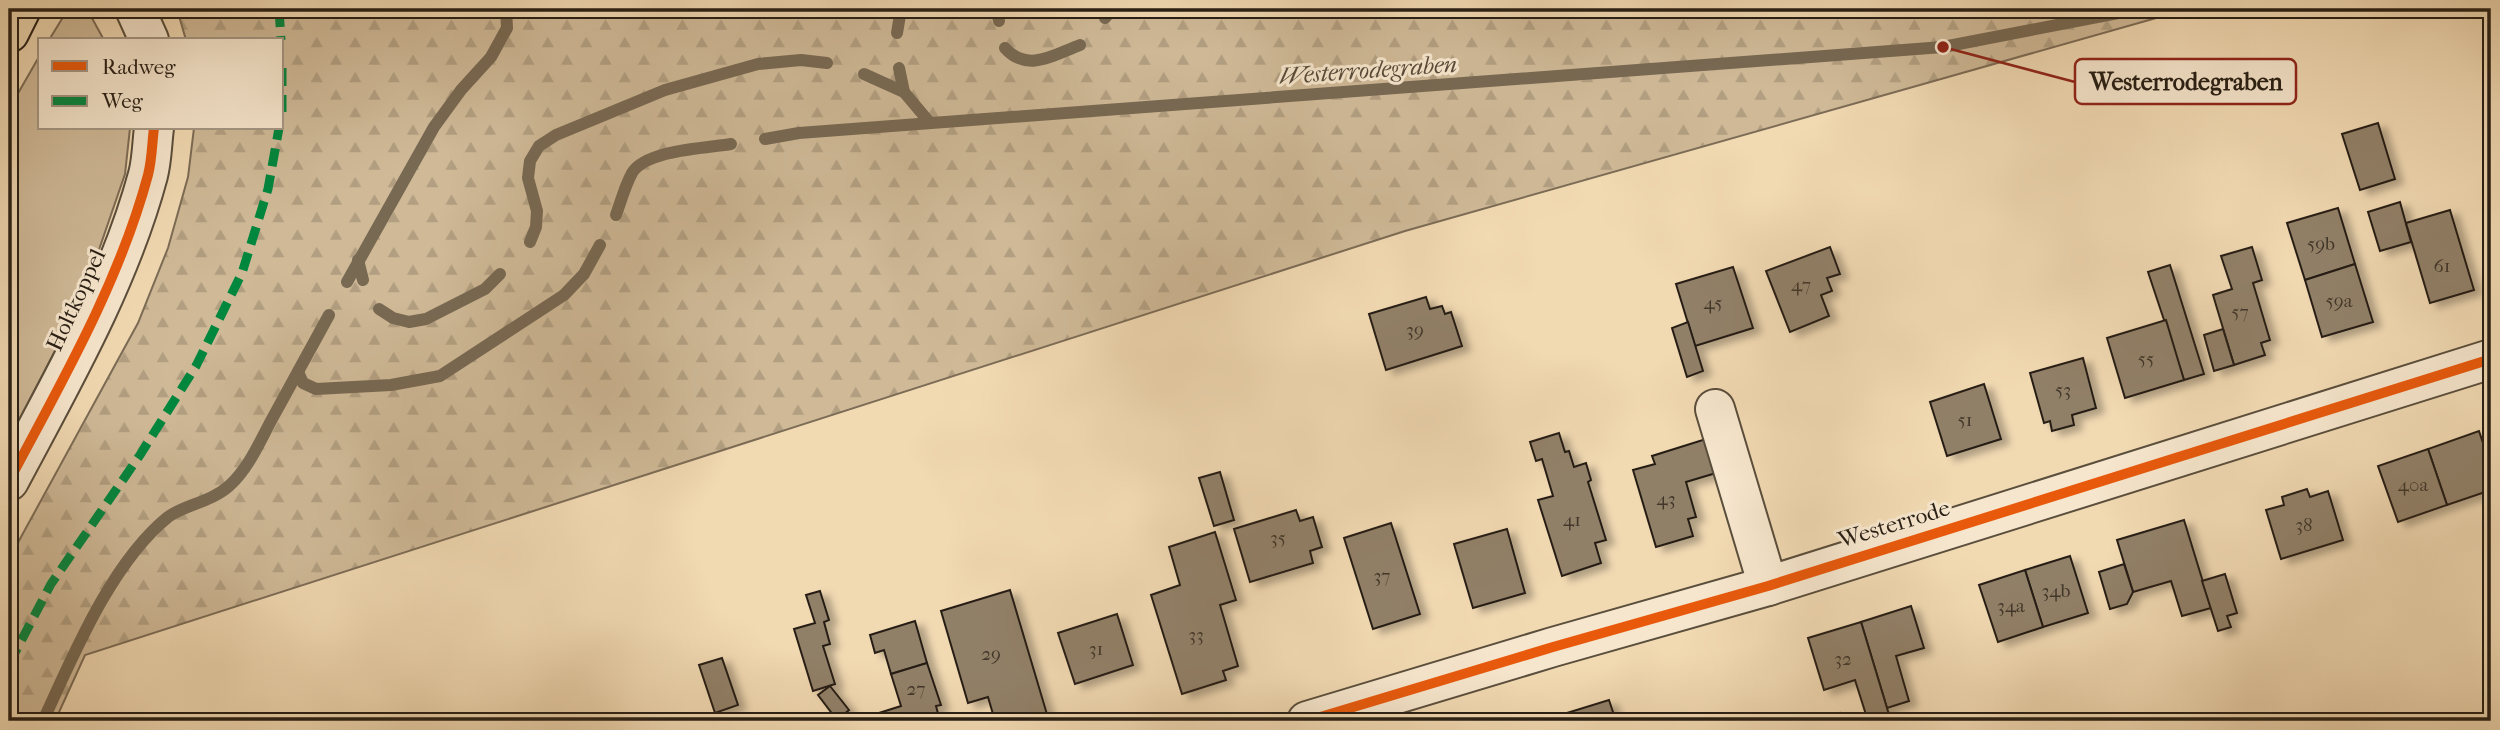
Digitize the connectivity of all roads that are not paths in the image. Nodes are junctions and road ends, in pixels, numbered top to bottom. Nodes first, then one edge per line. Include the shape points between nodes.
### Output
1 (21, 9) edge
2 (9, 33) edge
3 (155, 130) edge
4 (2491, 359) edge
5 (1715, 409) dead end
6 (9, 481) edge
7 (1768, 586) junction
8 (1307, 721) edge

1 - 2 highway
3 - 6 street, Holtkoppel via 149,173 119,258
4 - 7 street, Westerrode
5 - 7 street
7 - 8 street, Westerrode

